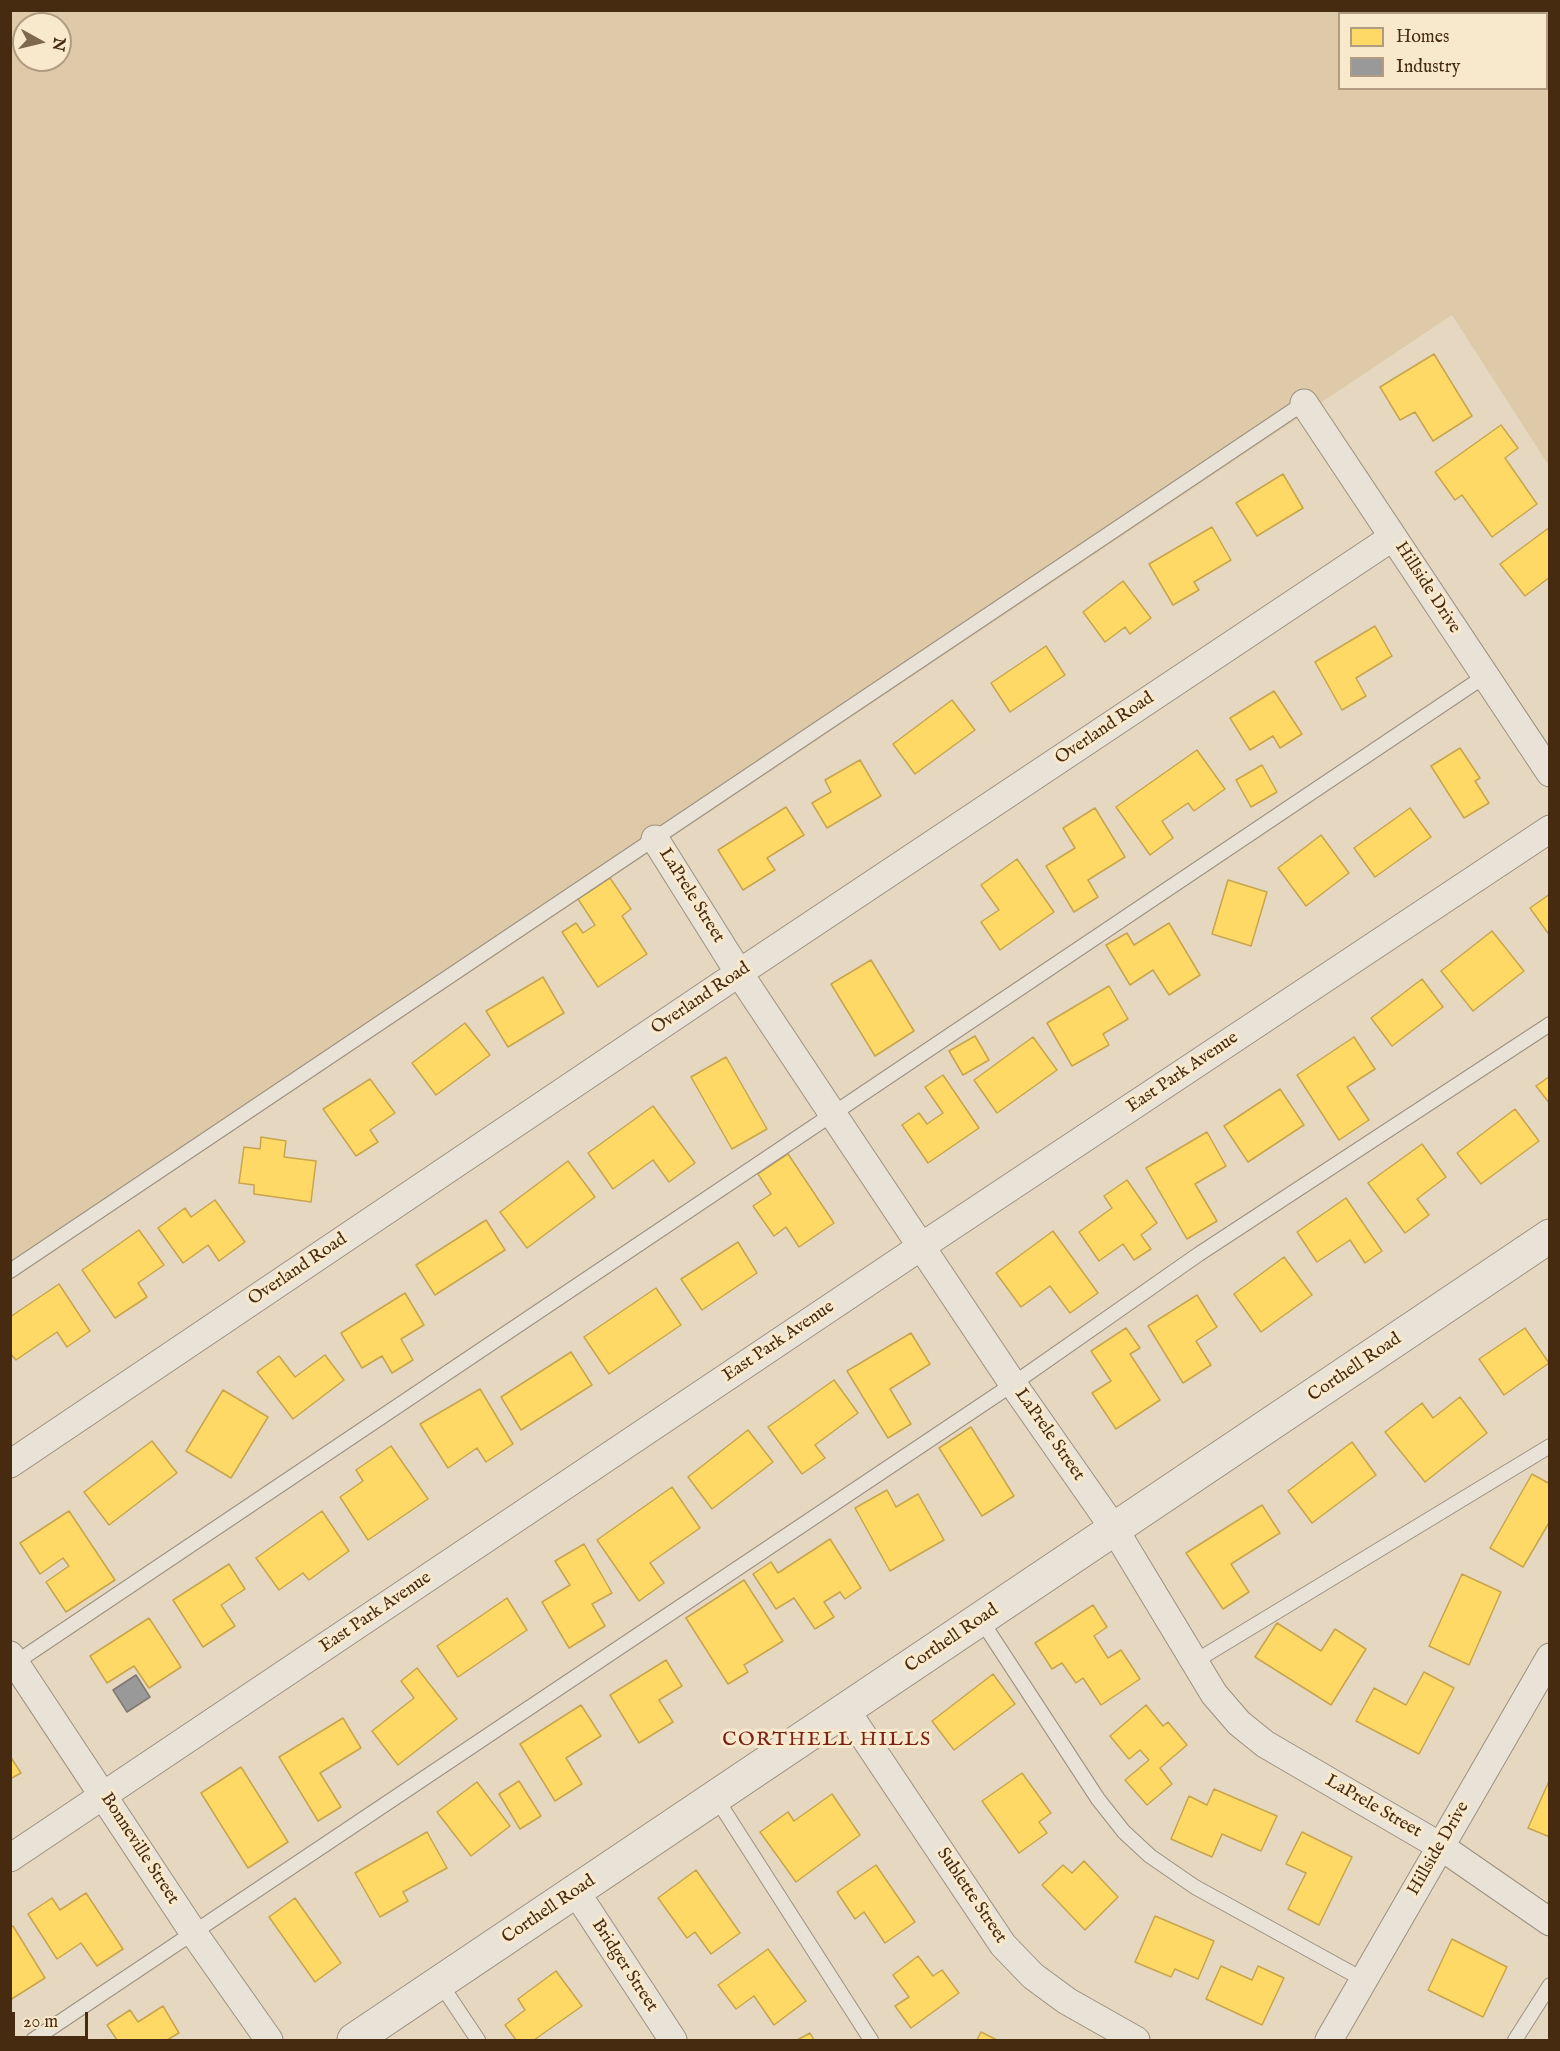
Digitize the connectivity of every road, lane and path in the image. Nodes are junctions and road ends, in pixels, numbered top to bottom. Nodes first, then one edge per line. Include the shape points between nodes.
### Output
1 (1304, 403) joint
2 (1393, 537) junction
3 (1485, 676) junction
4 (1550, 773) edge
5 (1550, 829) edge
6 (655, 839) junction
7 (740, 973) junction
8 (1550, 1024) edge
9 (832, 1113) junction
10 (1550, 1236) edge
11 (922, 1246) junction
12 (10, 1271) edge
13 (1013, 1384) junction
14 (1550, 1446) edge
15 (10, 1464) edge
16 (1115, 1530) junction
17 (981, 1620) junction
18 (1550, 1657) edge
19 (12, 1661) edge
20 (1194, 1662) junction
21 (846, 1710) junction
22 (104, 1796) junction
23 (716, 1798) junction
24 (1440, 1846) junction
25 (10, 1858) edge
26 (576, 1892) junction
27 (1550, 1922) edge
28 (193, 1932) junction
29 (1364, 1980) junction
30 (440, 1983) junction
31 (1550, 1985) edge
32 (33, 2040) edge
33 (269, 2040) edge
34 (354, 2040) edge
35 (478, 2040) edge
36 (673, 2040) edge
37 (871, 2040) edge
38 (1136, 2040) edge
39 (1329, 2040) edge
40 (1515, 2040) edge

1 - 2 street, Hillside Drive
1 - 6 lane
2 - 3 street, Hillside Drive
2 - 7 street, Overland Road
3 - 4 street, Hillside Drive
3 - 9 lane
5 - 11 street, East Park Avenue
6 - 7 street, LaPrele Street
6 - 12 lane
7 - 9 street, LaPrele Street
7 - 15 street, Overland Road
8 - 13 lane via 1199,1254
9 - 11 street, LaPrele Street
9 - 19 lane
10 - 16 street, Corthell Road
11 - 13 street, LaPrele Street
11 - 22 street, East Park Avenue
13 - 16 street, LaPrele Street
13 - 28 lane
14 - 20 lane
16 - 17 street, Corthell Road
16 - 20 street, LaPrele Street
17 - 21 street, Corthell Road
17 - 29 lane via 1098,1799 1124,1832 1150,1856 1195,1887
18 - 24 street, Hillside Drive
19 - 22 street, Bonneville Street
20 - 24 street, LaPrele Street via 1233,1716 1265,1744
21 - 23 street, Corthell Road
21 - 38 street, Sublette Street via 1003,1946 1033,1976 1067,2001
22 - 25 street, East Park Avenue
22 - 28 street, Bonneville Street
23 - 26 street, Corthell Road
23 - 37 lane
24 - 27 street, LaPrele Street
24 - 29 street, Hillside Drive
26 - 30 street, Corthell Road
26 - 36 street, Bridger Street
28 - 32 lane
28 - 33 street, Bonneville Street
29 - 39 street, Hillside Drive
30 - 34 street, Corthell Road
30 - 35 lane
31 - 40 lane

